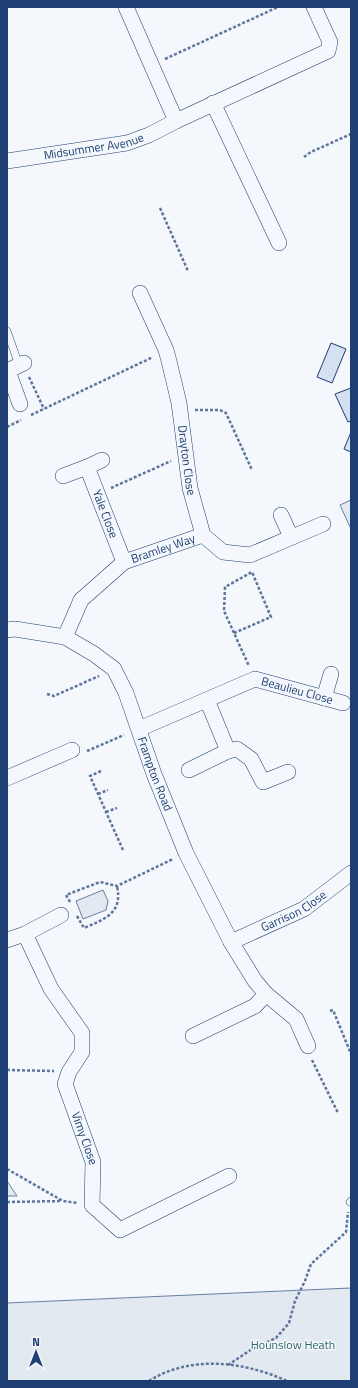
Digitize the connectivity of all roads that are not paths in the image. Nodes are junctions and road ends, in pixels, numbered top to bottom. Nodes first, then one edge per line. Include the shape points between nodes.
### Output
1 (126, 7) edge
2 (314, 7) edge
3 (213, 103) junction
4 (176, 121) junction
5 (7, 161) edge
6 (279, 243) dead end
7 (140, 293) dead end
8 (7, 331) edge
9 (14, 368) edge
10 (20, 404) dead end
11 (102, 460) dead end
12 (87, 467) junction
13 (63, 476) dead end
14 (280, 515) dead end
15 (323, 524) dead end
16 (203, 535) junction
17 (291, 537) junction
18 (124, 562) junction
19 (7, 630) edge
20 (65, 637) junction
21 (331, 674) dead end
22 (324, 698) junction
23 (207, 700) junction
24 (343, 703) dead end
25 (139, 729) junction
26 (72, 750) road end
27 (228, 751) junction
28 (189, 770) dead end
29 (288, 772) dead end
30 (7, 778) edge
31 (351, 873) edge
32 (69, 910) road end
33 (25, 934) junction
34 (7, 940) edge
35 (231, 942) junction
36 (266, 994) junction
37 (193, 1036) dead end
38 (308, 1046) road end
39 (228, 1176) dead end

1 - 4 street
2 - 3 street, Midsummer Avenue via 330,42 328,51
3 - 4 street, Midsummer Avenue
3 - 6 street
4 - 5 street, Midsummer Avenue via 127,143
7 - 16 street, Drayton Close via 166,350 180,409 190,488
8 - 9 lane
9 - 10 street
11 - 12 street
12 - 13 street
12 - 18 street, Yale Close
14 - 17 street
15 - 17 street
16 - 17 street via 223,552 250,555
16 - 18 street, Bramley Way
18 - 20 street, Bramley Way via 82,600
19 - 20 street, Frampton Road
20 - 25 street, Frampton Road via 114,669
21 - 22 street
22 - 23 street, Beaulieu Close via 255,679
22 - 24 street, Beaulieu Close
23 - 25 street, Beaulieu Close
23 - 27 street
25 - 35 street, Frampton Road via 186,853
26 - 30 street
27 - 28 street
27 - 29 street via 237,749 245,753 263,782
31 - 35 street, Garrison Close via 304,909
32 - 33 street
33 - 34 street
33 - 39 street, Vimy Close via 51,989 82,1033 82,1052 64,1084 93,1162 92,1205 120,1230
35 - 36 street, Frampton Road
36 - 37 street via 255,1006
36 - 38 street via 296,1019

